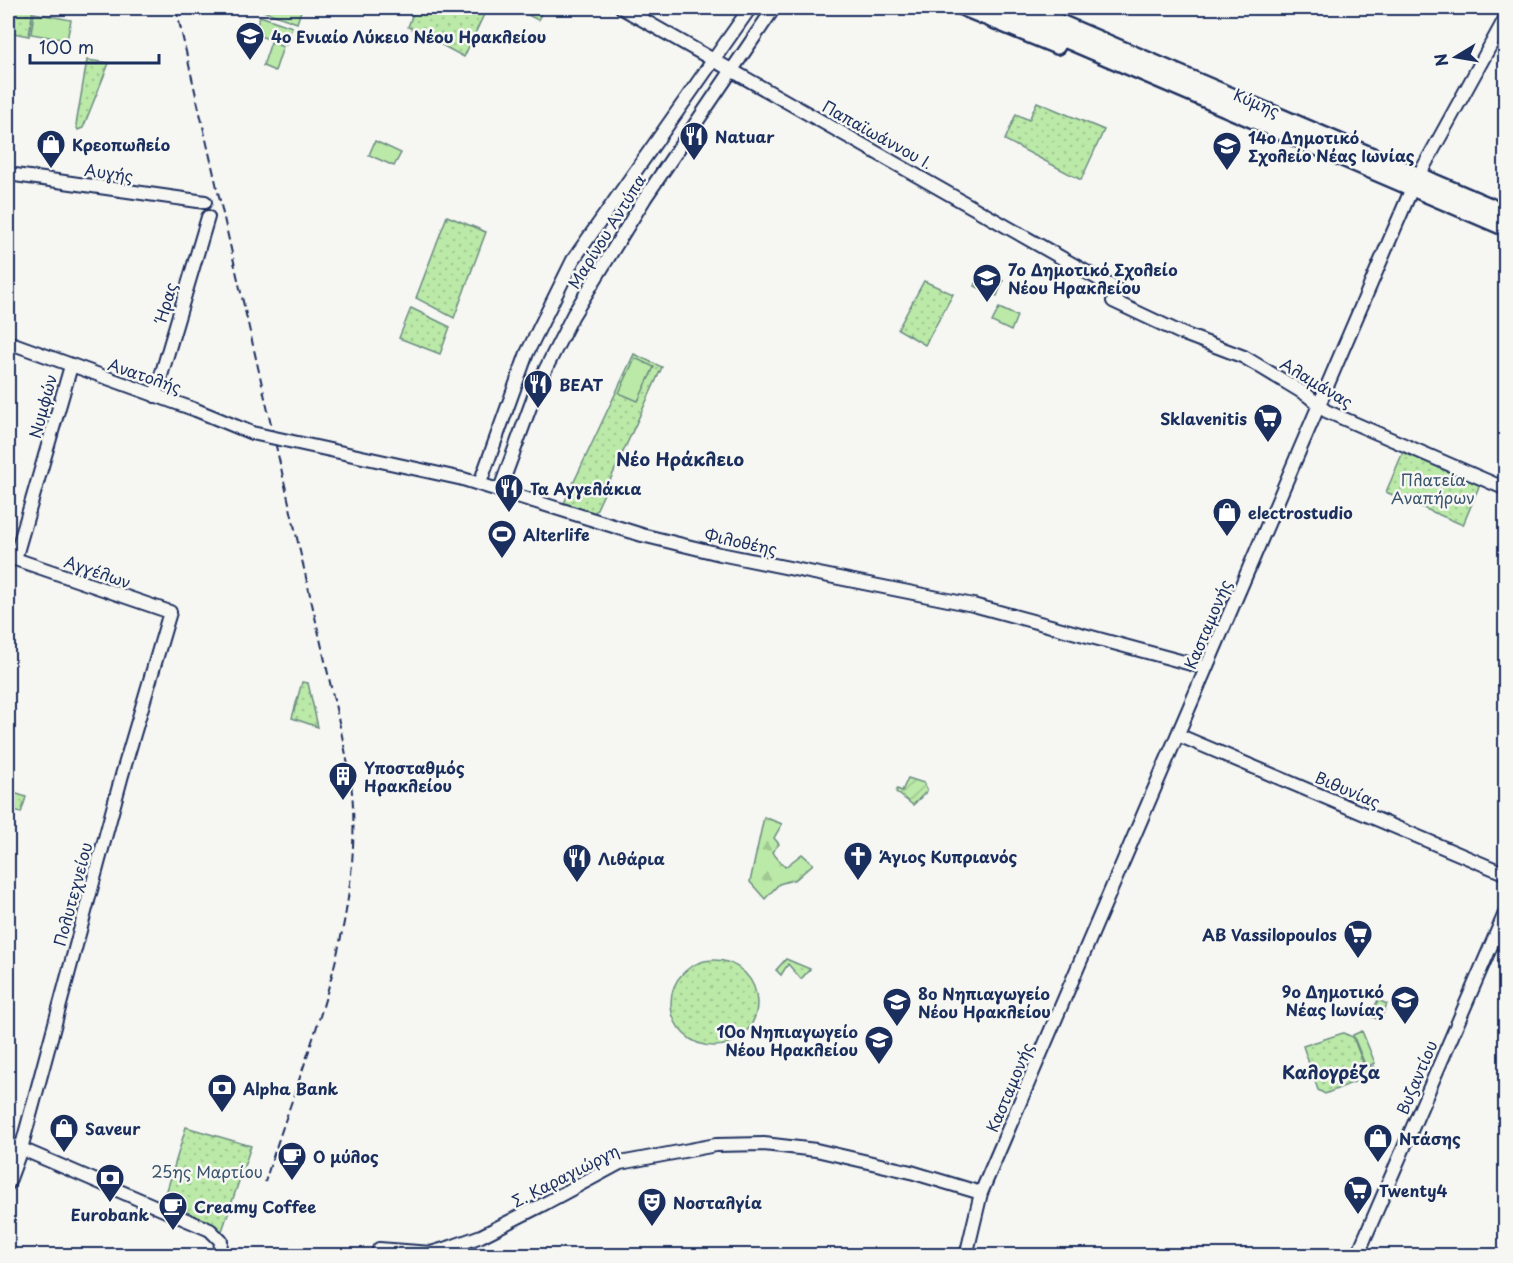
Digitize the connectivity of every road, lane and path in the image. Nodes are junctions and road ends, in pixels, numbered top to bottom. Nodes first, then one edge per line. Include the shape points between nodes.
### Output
1 (622, 8) edge
2 (750, 8) edge
3 (774, 8) edge
4 (964, 8) edge
5 (992, 8) edge
6 (1025, 8) edge
7 (1047, 8) edge
8 (1506, 17) edge
9 (1129, 58) junction
10 (712, 60) junction
11 (731, 70) junction
12 (8, 174) edge
13 (1415, 182) junction
14 (205, 202) dead end
15 (1506, 213) edge
16 (208, 218) dead end
17 (1506, 228) edge
18 (1115, 296) joint
19 (8, 342) edge
20 (71, 366) junction
21 (155, 396) junction
22 (1319, 406) junction
23 (272, 437) joint
24 (480, 483) junction
25 (500, 489) junction
26 (1506, 489) edge
27 (15, 559) joint
28 (170, 612) joint
29 (1206, 668) junction
30 (1178, 735) junction
31 (1506, 874) edge
32 (1506, 911) edge
33 (8, 1143) edge
34 (21, 1149) junction
35 (8, 1184) edge
36 (981, 1193) junction
37 (379, 1249) dead end
38 (220, 1256) edge
39 (966, 1256) edge
40 (1358, 1256) edge

1 - 10 street, Παπαϊωάννου Ι.
2 - 10 street, Μαρίνου Αντύπα
3 - 11 street, Μαρίνου Αντύπα
4 - 9 main road, Κύμης via 1085,56
5 - 9 main road, Κύμης
6 - 9 main road, Κύμης
7 - 9 main road, Κύμης
8 - 13 street, Κασταμονής
9 - 13 main road, Κύμης
10 - 11 street, Παπαϊωάννου Ι.
10 - 24 street, Μαρίνου Αντύπα via 561,283 523,362
11 - 18 street, Παπαϊωάννου Ι.
11 - 25 street, Μαρίνου Αντύπα via 573,315 540,380
12 - 14 street, Αυγής
13 - 15 main road, Κύμης
13 - 17 main road, Κύμης
13 - 22 street, Κασταμονής
16 - 21 street, Ήρας
18 - 22 street, Αλαμάνας via 1181,333 1244,357
19 - 20 street, Ανατολής
20 - 21 street, Ανατολής
20 - 27 street, Νυμφών
21 - 23 street, Ανατολής, bridge
22 - 26 street, Αλαμάνας
22 - 29 street, Κασταμονής
23 - 24 street, Φιλοθέης, bridge
24 - 25 street, Φιλοθέης
25 - 29 street, Φιλοθέης via 642,535 973,605
27 - 28 street, Αγγέλων
28 - 34 street, Πολυτεχνείου
29 - 30 street, Κασταμονής
30 - 31 street, Βιθυνίας
30 - 36 street, Κασταμονής
32 - 40 street, Βυζαντίου
33 - 34 street
34 - 35 street, Πολυτεχνείου
34 - 38 street via 210,1230 221,1241
36 - 37 street, Σ. Καραγιώργη via 816,1150 764,1144 716,1145 620,1162 481,1236 430,1253
36 - 39 street, Κασταμονής

